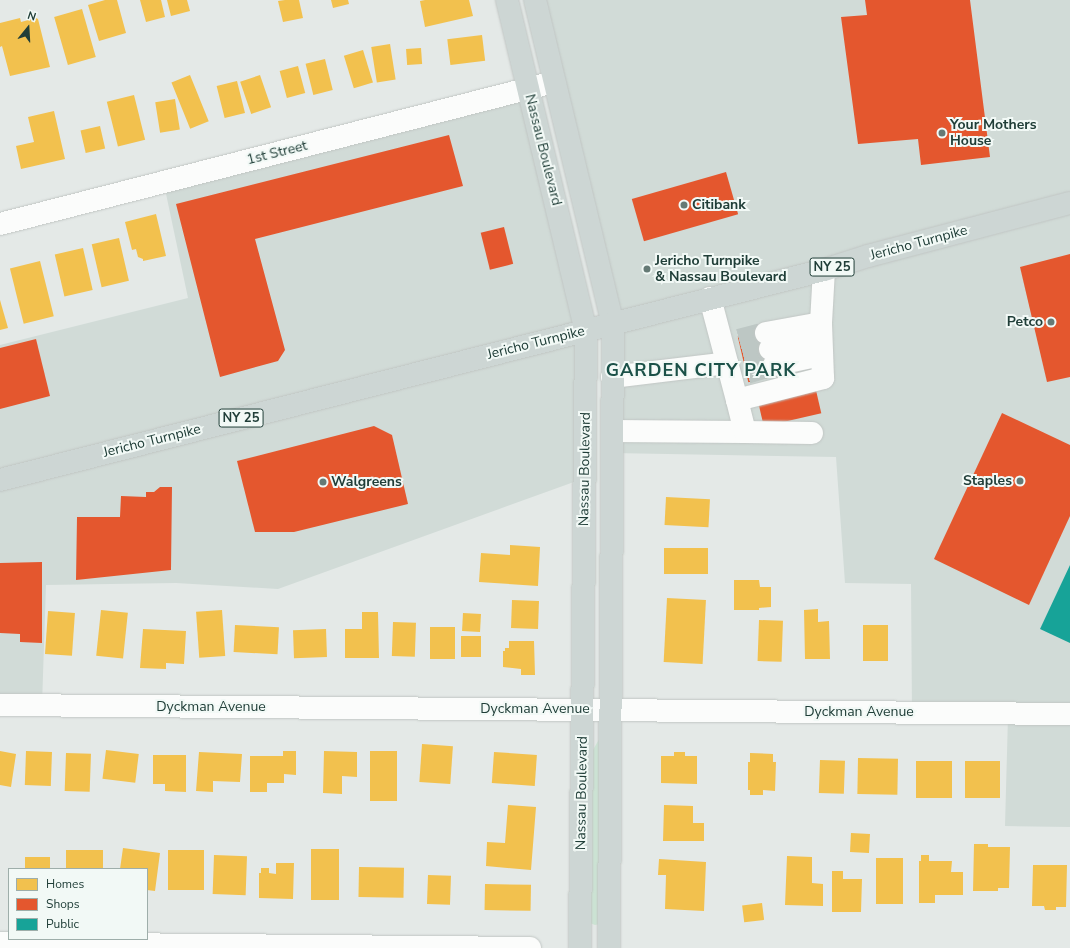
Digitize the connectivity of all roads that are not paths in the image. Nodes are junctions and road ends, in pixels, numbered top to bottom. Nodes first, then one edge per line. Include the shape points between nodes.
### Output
1 (507, 0) edge
2 (534, 0) edge
3 (554, 82) junction
4 (528, 89) junction
5 (1070, 203) edge
6 (0, 224) edge
7 (824, 270) junction
8 (710, 298) junction
9 (612, 324) junction
10 (586, 330) junction
11 (821, 339) junction
12 (733, 359) junction
13 (612, 377) junction
14 (737, 400) junction
15 (612, 431) junction
16 (745, 432) junction
17 (812, 433) dead end
18 (0, 480) edge
19 (0, 705) edge
20 (582, 710) junction
21 (610, 710) junction
22 (1070, 714) edge
23 (0, 943) edge
24 (251, 947) edge
25 (530, 948) edge
26 (580, 948) edge
27 (609, 948) edge

1 - 4 main road, Nassau Boulevard
2 - 3 main road, Nassau Boulevard
3 - 4 street, 1st Street
3 - 9 main road, Nassau Boulevard
4 - 6 street, 1st Street
4 - 10 main road, Nassau Boulevard
5 - 7 main road, Jericho Turnpike / NY 25
7 - 8 main road, Jericho Turnpike / NY 25
7 - 11 street
8 - 9 main road, Jericho Turnpike / NY 25
8 - 12 street
9 - 10 main road, Jericho Turnpike / NY 25
9 - 13 main road, Nassau Boulevard
10 - 18 main road, Jericho Turnpike / NY 25
10 - 20 main road, Nassau Boulevard
11 - 11 street via 770,349
11 - 14 street via 824,378
12 - 13 street
12 - 14 street
13 - 15 main road, Nassau Boulevard
14 - 16 street
15 - 16 street
15 - 21 main road, Nassau Boulevard
16 - 17 street
19 - 20 street, Dyckman Avenue
20 - 21 street, Dyckman Avenue
20 - 26 main road, Nassau Boulevard
21 - 22 street, Dyckman Avenue
21 - 27 main road, Nassau Boulevard
23 - 24 street
24 - 25 street

